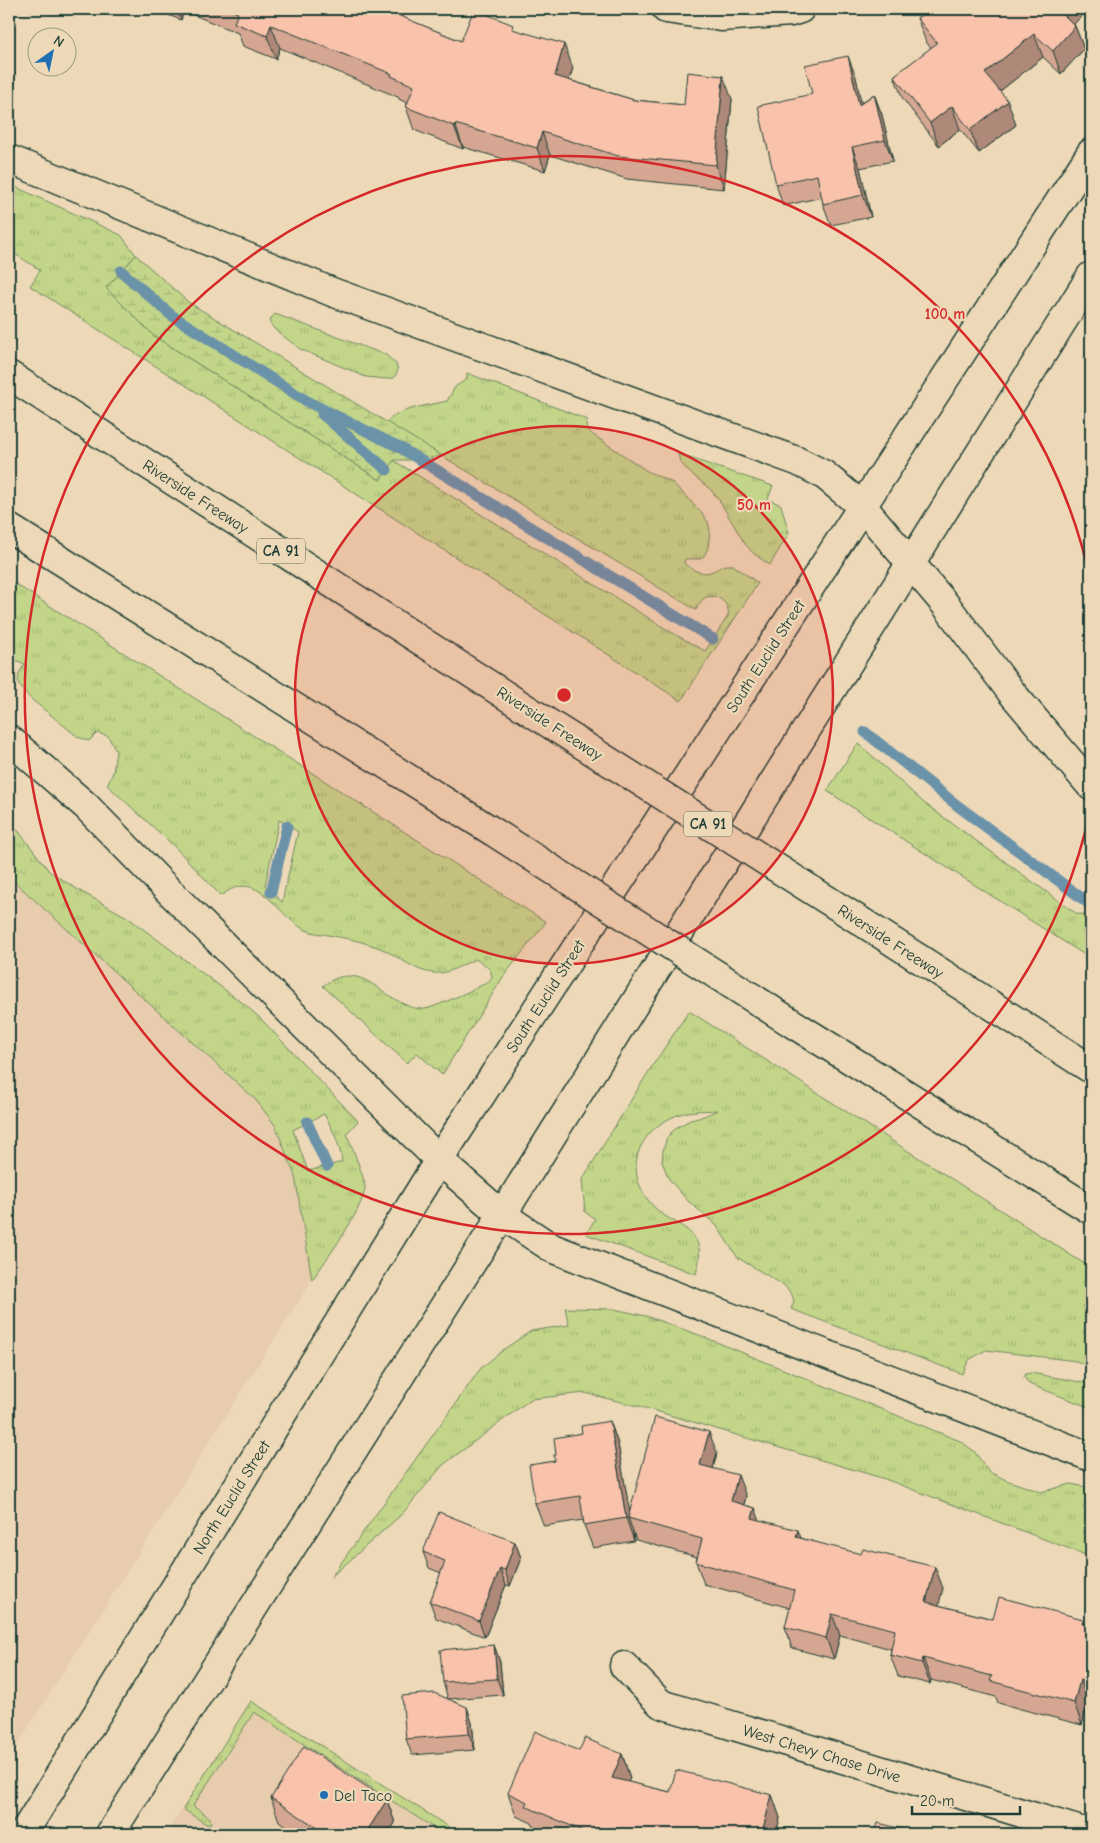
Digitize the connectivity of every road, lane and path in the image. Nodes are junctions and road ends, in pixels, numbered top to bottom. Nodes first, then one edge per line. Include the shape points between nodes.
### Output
1 (666, 9) edge
2 (800, 9) edge
3 (1091, 153) edge
4 (9, 159) edge
5 (1091, 276) edge
6 (9, 375) edge
7 (862, 506) junction
8 (9, 528) edge
9 (910, 564) junction
10 (9, 739) edge
11 (1091, 786) edge
12 (1091, 1069) edge
13 (439, 1160) junction
14 (1091, 1210) edge
15 (502, 1215) junction
16 (1091, 1457) edge
17 (624, 1666) dead end
18 (23, 1834) edge
19 (110, 1834) edge
20 (1091, 1834) edge

1 - 2 main road via 721,17
3 - 7 main road, South Euclid Street
4 - 7 main road via 332,292 797,461 823,474
5 - 9 main road
6 - 12 main road, Riverside Freeway / CA 91, bridge
7 - 9 main road
7 - 13 main road, South Euclid Street
8 - 14 main road, bridge
9 - 11 main road
9 - 15 main road
10 - 13 main road via 86,806
13 - 15 main road
13 - 18 main road, North Euclid Street
15 - 16 main road via 552,1248
15 - 19 main road
17 - 20 main road, West Chevy Chase Drive via 661,1704

